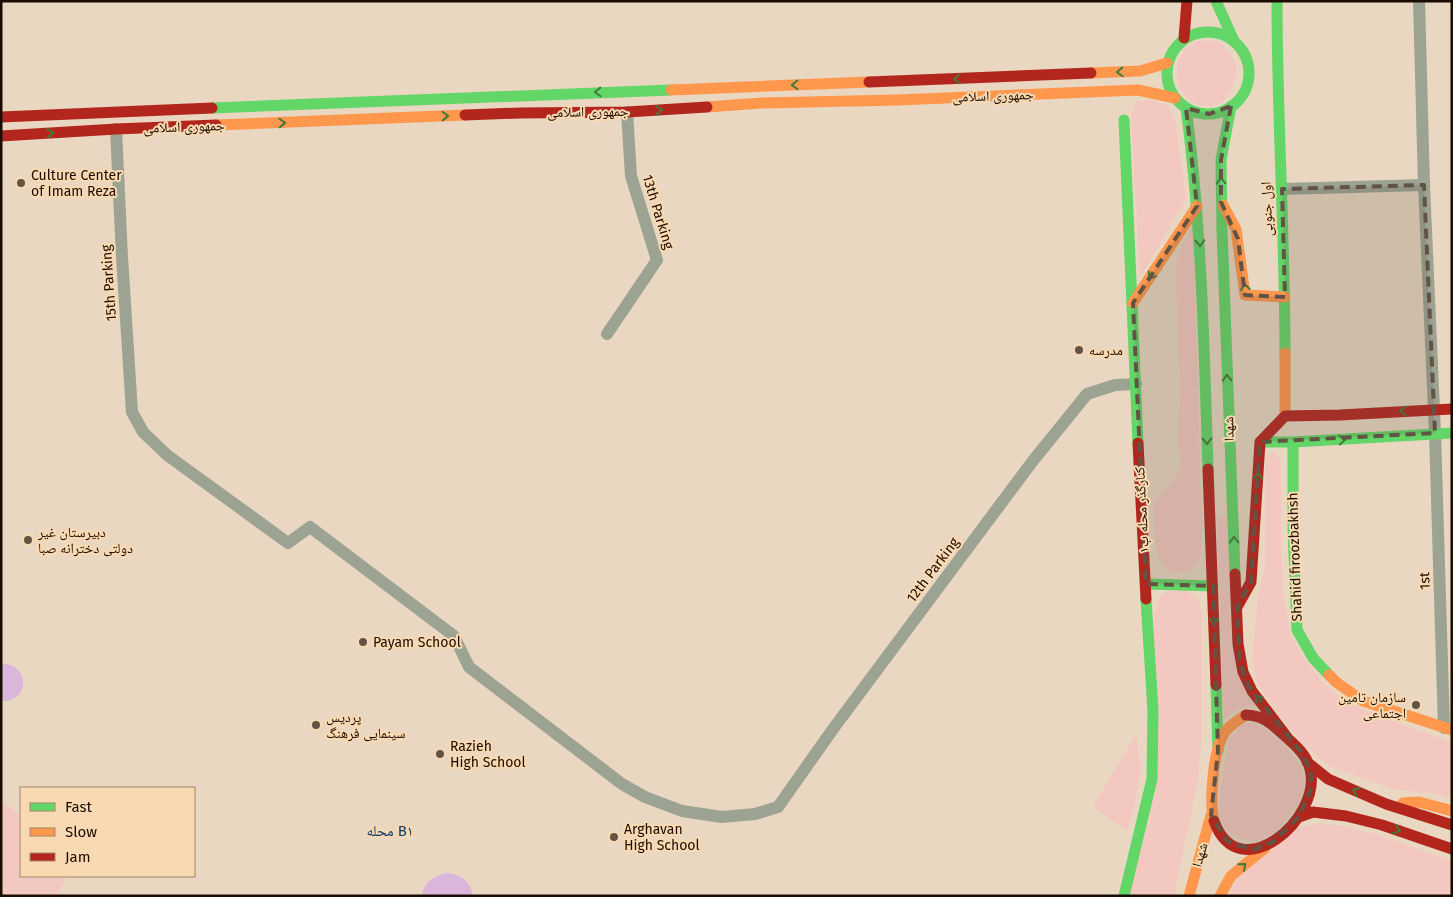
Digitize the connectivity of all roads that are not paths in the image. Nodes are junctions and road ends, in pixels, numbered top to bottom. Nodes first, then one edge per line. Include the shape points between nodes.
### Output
1 (1187, 1) edge
2 (1216, 1) edge
3 (1277, 1) edge
4 (1419, 1) edge
5 (1184, 38) junction
6 (1234, 41) junction
7 (1167, 63) junction
8 (1175, 98) junction
9 (1231, 106) junction
10 (255, 107) junction
11 (1186, 108) junction
12 (626, 112) junction
13 (1, 117) edge
14 (1124, 120) dead end
15 (256, 124) junction
16 (116, 130) junction
17 (1, 136) edge
18 (1424, 185) junction
19 (1282, 189) junction
20 (1221, 202) junction
21 (1197, 206) junction
22 (1286, 297) junction
23 (1133, 303) junction
24 (607, 334) dead end
25 (1136, 384) junction
26 (1452, 408) edge
27 (1434, 409) junction
28 (1286, 416) junction
29 (1435, 433) junction
30 (1452, 433) edge
31 (1260, 442) junction
32 (1293, 442) junction
33 (1146, 584) junction
34 (1213, 586) junction
35 (1237, 608) junction
36 (1448, 729) edge
37 (1287, 737) junction
38 (1218, 751) junction
39 (1306, 760) junction
40 (1386, 804) junction
41 (778, 807) joint
42 (1452, 811) edge
43 (1212, 815) junction
44 (1299, 817) junction
45 (1452, 825) edge
46 (1273, 842) junction
47 (1452, 849) edge
48 (1124, 896) edge
49 (1189, 896) edge
50 (1220, 896) edge

1 - 5 main road
2 - 6 main road
3 - 19 main road, اول جنوبی
4 - 18 street
5 - 6 main road via 1209,31
5 - 7 main road via 1176,45
6 - 9 main road via 1248,62 1249,74 1240,98
7 - 8 main road via 1166,75
7 -> 10 main road, جمهوری اسلامی via 1140,71
8 - 11 main road
12 -> 8 main road, جمهوری اسلامی via 762,103 1138,90
9 - 11 main road via 1209,114
20 -> 9 main road, شهدا via 1221,160
10 - 13 main road, جمهوری اسلامی
10 - 15 main road
11 - 21 main road, شهدا
15 -> 12 main road, جمهوری اسلامی
12 - 24 street, 13th Parking via 630,176 657,260
14 - 23 main road, کنارگذر محله ب۱
15 - 16 main road, جمهوری اسلامی
17 -> 16 main road, جمهوری اسلامی
16 - 41 street, 15th Parking via 132,412 143,432 168,455 288,543 310,527 454,636 469,667 622,784 682,811 722,817 755,814
18 - 19 street
18 - 27 street
19 - 22 main road, اول جنوبی
22 -> 20 main road via 1245,295 1236,229
35 -> 20 main road, شهدا
21 -> 23 main road
21 -> 34 main road, شهدا
22 - 28 main road, اول جنوبی
23 - 25 main road, کنارگذر محله ب۱
25 - 33 main road, کنارگذر محله ب۱
25 - 41 street, 12th Parking via 1115,385 1087,394 1032,462
26 - 27 main road
27 -> 28 main road
27 - 29 street, 1st
28 - 31 main road
29 - 30 main road
32 -> 29 main road
29 - 36 street, 1st
31 - 32 main road
35 -> 31 main road via 1251,582
32 - 36 main road, Shahid firoozbakhsh via 1297,630 1313,658 1336,682 1364,701
33 - 34 main road
33 - 48 main road, کنارگذر محله ب۱ via 1153,711 1152,779
34 -> 38 main road, شهدا
37 -> 35 main road, شهدا via 1243,674
37 - 38 main road via 1256,714 1246,715 1223,734
37 - 39 main road
38 - 43 main road
40 -> 39 main road via 1328,779
39 - 44 main road via 1312,787
40 - 42 main road via 1419,802
40 - 45 main road
43 - 46 main road via 1220,835 1235,846 1253,850
43 - 49 main road, شهدا
44 - 46 main road
44 -> 47 main road via 1313,812 1346,816
50 -> 46 main road via 1231,876

